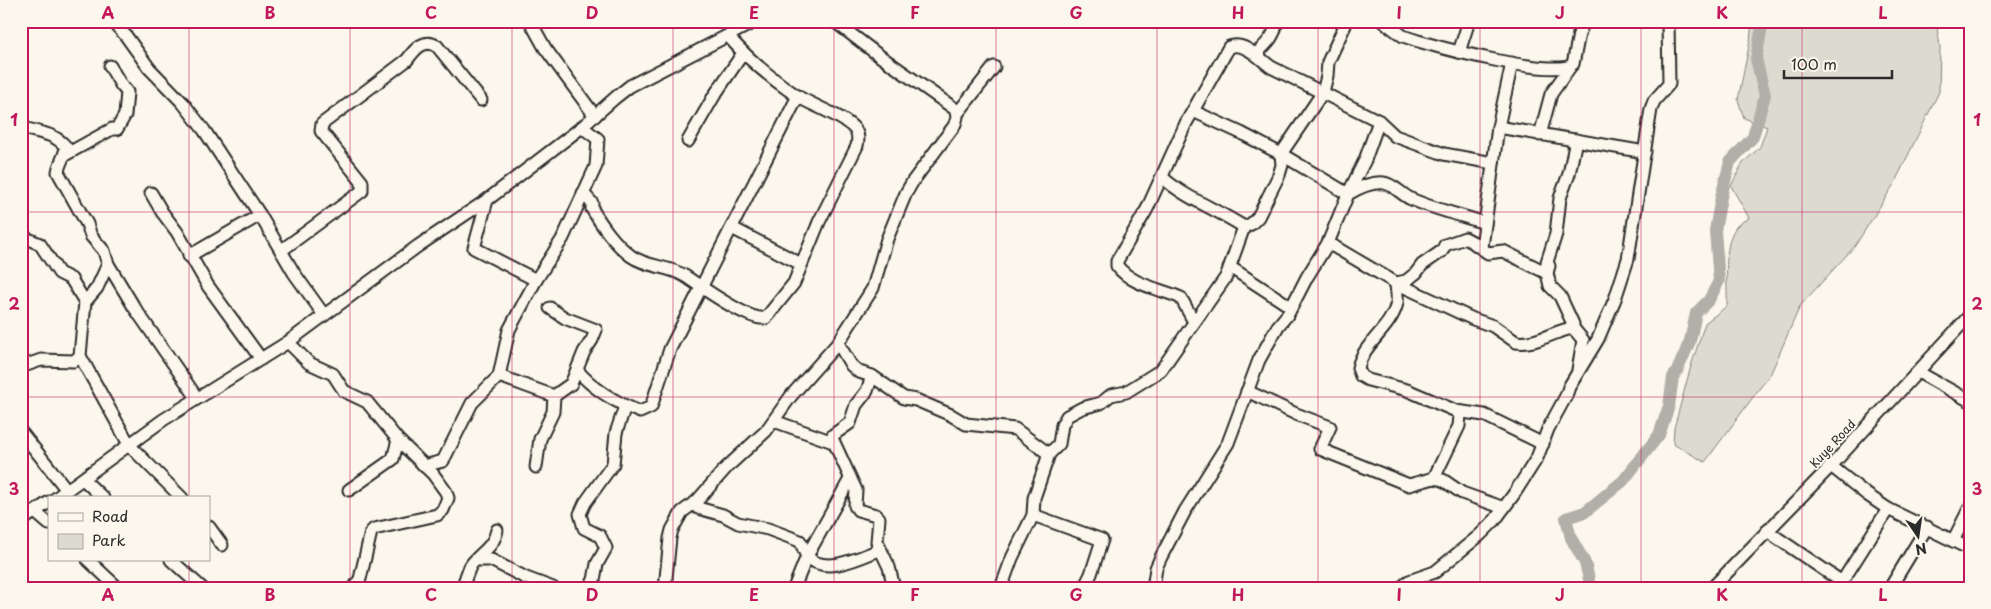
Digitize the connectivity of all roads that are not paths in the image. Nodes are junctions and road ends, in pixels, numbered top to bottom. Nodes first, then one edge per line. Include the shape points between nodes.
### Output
1 (112, 21) edge
2 (530, 21) edge
3 (756, 21) edge
4 (834, 21) edge
5 (1276, 21) edge
6 (1347, 21) edge
7 (1383, 21) edge
8 (1468, 21) edge
9 (1584, 21) edge
10 (1668, 21) edge
11 (728, 36) junction
12 (1459, 52) junction
13 (743, 53) junction
14 (1256, 54) junction
15 (1512, 63) junction
16 (110, 66) dead end
17 (994, 66) dead end
18 (1570, 67) junction
19 (1323, 92) junction
20 (798, 96) junction
21 (481, 100) dead end
22 (1193, 111) junction
23 (957, 114) junction
24 (595, 116) junction
25 (1379, 121) junction
26 (21, 127) edge
27 (582, 127) junction
28 (1498, 127) junction
29 (1540, 135) junction
30 (688, 140) dead end
31 (1576, 140) junction
32 (1645, 152) junction
33 (1281, 154) junction
34 (65, 155) junction
35 (1493, 163) junction
36 (1162, 177) junction
37 (151, 193) dead end
38 (583, 193) junction
39 (1348, 194) junction
40 (487, 200) junction
41 (260, 215) junction
42 (1485, 223) junction
43 (1244, 227) junction
44 (732, 228) junction
45 (21, 236) edge
46 (1465, 238) junction
47 (1328, 243) junction
48 (282, 250) junction
49 (189, 256) junction
50 (108, 264) junction
51 (801, 264) junction
52 (1230, 267) junction
53 (1547, 273) junction
54 (536, 280) junction
55 (1396, 283) junction
56 (700, 287) junction
57 (85, 302) junction
58 (1291, 307) junction
59 (550, 308) dead end
60 (324, 315) junction
61 (1970, 315) edge
62 (1194, 322) junction
63 (1573, 328) junction
64 (288, 342) junction
65 (838, 343) junction
66 (80, 356) junction
67 (261, 359) junction
68 (21, 367) edge
69 (577, 370) junction
70 (1918, 372) junction
71 (1576, 374) junction
72 (500, 376) junction
73 (872, 376) junction
74 (586, 382) junction
75 (571, 384) junction
76 (1247, 391) junction
77 (554, 396) junction
78 (197, 398) junction
79 (1970, 401) edge
80 (625, 406) junction
81 (1456, 411) junction
82 (774, 421) junction
83 (21, 432) edge
84 (398, 440) junction
85 (833, 442) junction
86 (1543, 444) junction
87 (130, 446) junction
88 (1049, 454) junction
89 (1831, 466) junction
90 (536, 467) dead end
91 (435, 468) junction
92 (1434, 478) junction
93 (83, 479) junction
94 (850, 479) junction
95 (66, 490) junction
96 (349, 490) dead end
97 (58, 496) edge
98 (101, 496) edge
99 (180, 496) edge
100 (48, 503) edge
101 (698, 504) junction
102 (1970, 507) edge
103 (1504, 508) junction
104 (1888, 509) junction
105 (35, 512) junction
106 (1033, 515) junction
107 (21, 521) edge
108 (48, 523) edge
109 (1927, 527) junction
110 (210, 528) edge
111 (497, 530) dead end
112 (1767, 531) junction
113 (1953, 541) junction
114 (222, 545) dead end
115 (1970, 549) edge
116 (879, 550) junction
117 (807, 556) junction
118 (477, 560) junction
119 (90, 562) edge
120 (173, 562) edge
121 (1840, 585) edge
122 (118, 588) edge
123 (202, 588) edge
124 (354, 588) edge
125 (462, 588) edge
126 (553, 588) edge
127 (589, 588) edge
128 (665, 588) edge
129 (794, 588) edge
130 (894, 588) edge
131 (1001, 588) edge
132 (1084, 588) edge
133 (1153, 588) edge
134 (1401, 588) edge
135 (1712, 588) edge
136 (1890, 588) edge

1 - 41 street via 204,130
2 - 24 street via 545,48
3 - 11 street
4 - 23 street via 955,109
5 - 14 street via 1272,37
6 - 19 street via 1328,62
7 - 12 street via 1403,36
8 - 12 street
9 - 18 street
10 - 32 street via 1669,84 1654,101
11 - 13 street
11 - 24 street via 630,86
12 - 15 street
13 - 20 street
13 - 30 street
14 - 19 street via 1271,67
14 - 22 street via 1232,46 1226,49
15 - 18 street
15 - 28 street
16 - 34 street via 127,92 125,115 117,128
17 - 23 street
18 - 29 street via 1551,94
19 - 25 street
19 - 33 street
20 - 44 street
20 - 51 street via 848,123 858,138
21 - 48 street via 437,46 425,43 416,48 407,60 322,124 321,131 362,182 362,191
22 - 33 street
22 - 36 street
23 - 65 street via 954,126 906,193 887,238 873,288
24 - 27 street
25 - 35 street via 1395,136 1408,141 1444,154
25 - 39 street
26 - 34 street via 56,138 66,147
27 - 38 street via 598,139 596,166
27 - 40 street
28 - 29 street
28 - 35 street
29 - 31 street
31 - 32 street
31 - 53 street via 1560,198 1558,228 1547,262
32 - 71 street via 1628,259 1598,339
33 - 39 street
33 - 43 street via 1279,175 1258,217
34 - 50 street via 58,172 91,236 104,251
35 - 42 street
36 - 43 street via 1192,199
36 - 62 street via 1117,266 1141,284 1181,298
37 - 49 street
38 - 54 street via 563,238
38 - 56 street via 616,244 633,258 683,274
39 - 42 street via 1358,187 1387,183 1412,200
39 - 47 street
40 - 54 street via 474,248
40 - 60 street
41 - 48 street
41 - 49 street
42 - 46 street via 1482,247
43 - 52 street
44 - 51 street
44 - 56 street
45 - 57 street via 40,244 59,273 71,279
46 - 53 street via 1488,253 1503,251
46 - 55 street via 1445,245 1416,274
47 - 55 street
47 - 58 street
48 - 60 street
49 - 67 street
50 - 57 street via 97,288
50 - 78 street
51 - 56 street via 789,290 762,319 756,319
52 - 58 street
52 - 62 street
53 - 63 street via 1550,286 1560,296
54 - 72 street via 509,330
55 - 63 street via 1493,326 1516,342 1541,340
55 - 81 street via 1396,308 1359,362 1359,372 1368,380 1414,393
56 - 80 street via 670,348 651,407 640,412
57 - 66 street
58 - 76 street via 1259,360
59 - 69 street via 565,318 596,330
60 - 64 street
61 - 70 street, Kuye Road
62 - 88 street via 1161,370 1126,392 1111,395 1101,403 1068,416 1062,424 1059,444
63 - 71 street via 1583,340
64 - 67 street
64 - 84 street via 309,363 333,374 344,391 367,402
65 - 73 street via 859,372
65 - 82 street via 791,396
66 - 68 street via 74,361 41,360
66 - 87 street
67 - 78 street
69 - 74 street
69 - 75 street
70 - 79 street
70 - 89 street, Kuye Road
71 - 86 street
72 - 77 street
72 - 91 street via 472,403 443,462
73 - 85 street via 850,423 833,435
73 - 88 street via 904,398 916,400 966,424 1015,429
74 - 75 street
74 - 80 street
75 - 77 street
76 - 92 street via 1330,427 1320,449 1409,485
76 - 133 street via 1223,452 1185,511 1161,557
77 - 90 street via 553,412 540,439
78 - 87 street
80 - 127 street via 616,433 613,464 580,514 584,528 600,536 606,548
81 - 86 street via 1484,416
81 - 92 street via 1460,415 1459,426
82 - 85 street
82 - 101 street via 705,490
83 - 95 street
84 - 91 street via 424,466
84 - 96 street via 393,459
85 - 94 street
86 - 103 street via 1525,479
87 - 93 street
87 - 99 street
88 - 106 street via 1034,498
89 - 104 street
89 - 112 street, Kuye Road
91 - 124 street via 448,498 443,510 437,515 374,529 360,579
92 - 103 street via 1462,493
93 - 95 street
93 - 98 street
94 - 116 street via 856,490 855,506 879,518
94 - 117 street
95 - 97 street
100 - 105 street
101 - 117 street via 738,523 768,529 800,541
101 - 128 street via 682,512 672,530
102 - 113 street
103 - 134 street via 1445,566 1409,581
104 - 109 street
104 - 121 street
105 - 107 street
105 - 108 street
106 - 131 street
106 - 132 street via 1102,540
109 - 113 street
109 - 136 street
110 - 114 street
111 - 118 street via 496,539
112 - 121 street
112 - 135 street, Kuye Road
113 - 115 street
116 - 117 street via 833,565 818,563
116 - 130 street via 889,567
117 - 129 street
118 - 125 street
118 - 126 street via 491,560
119 - 122 street
120 - 123 street

